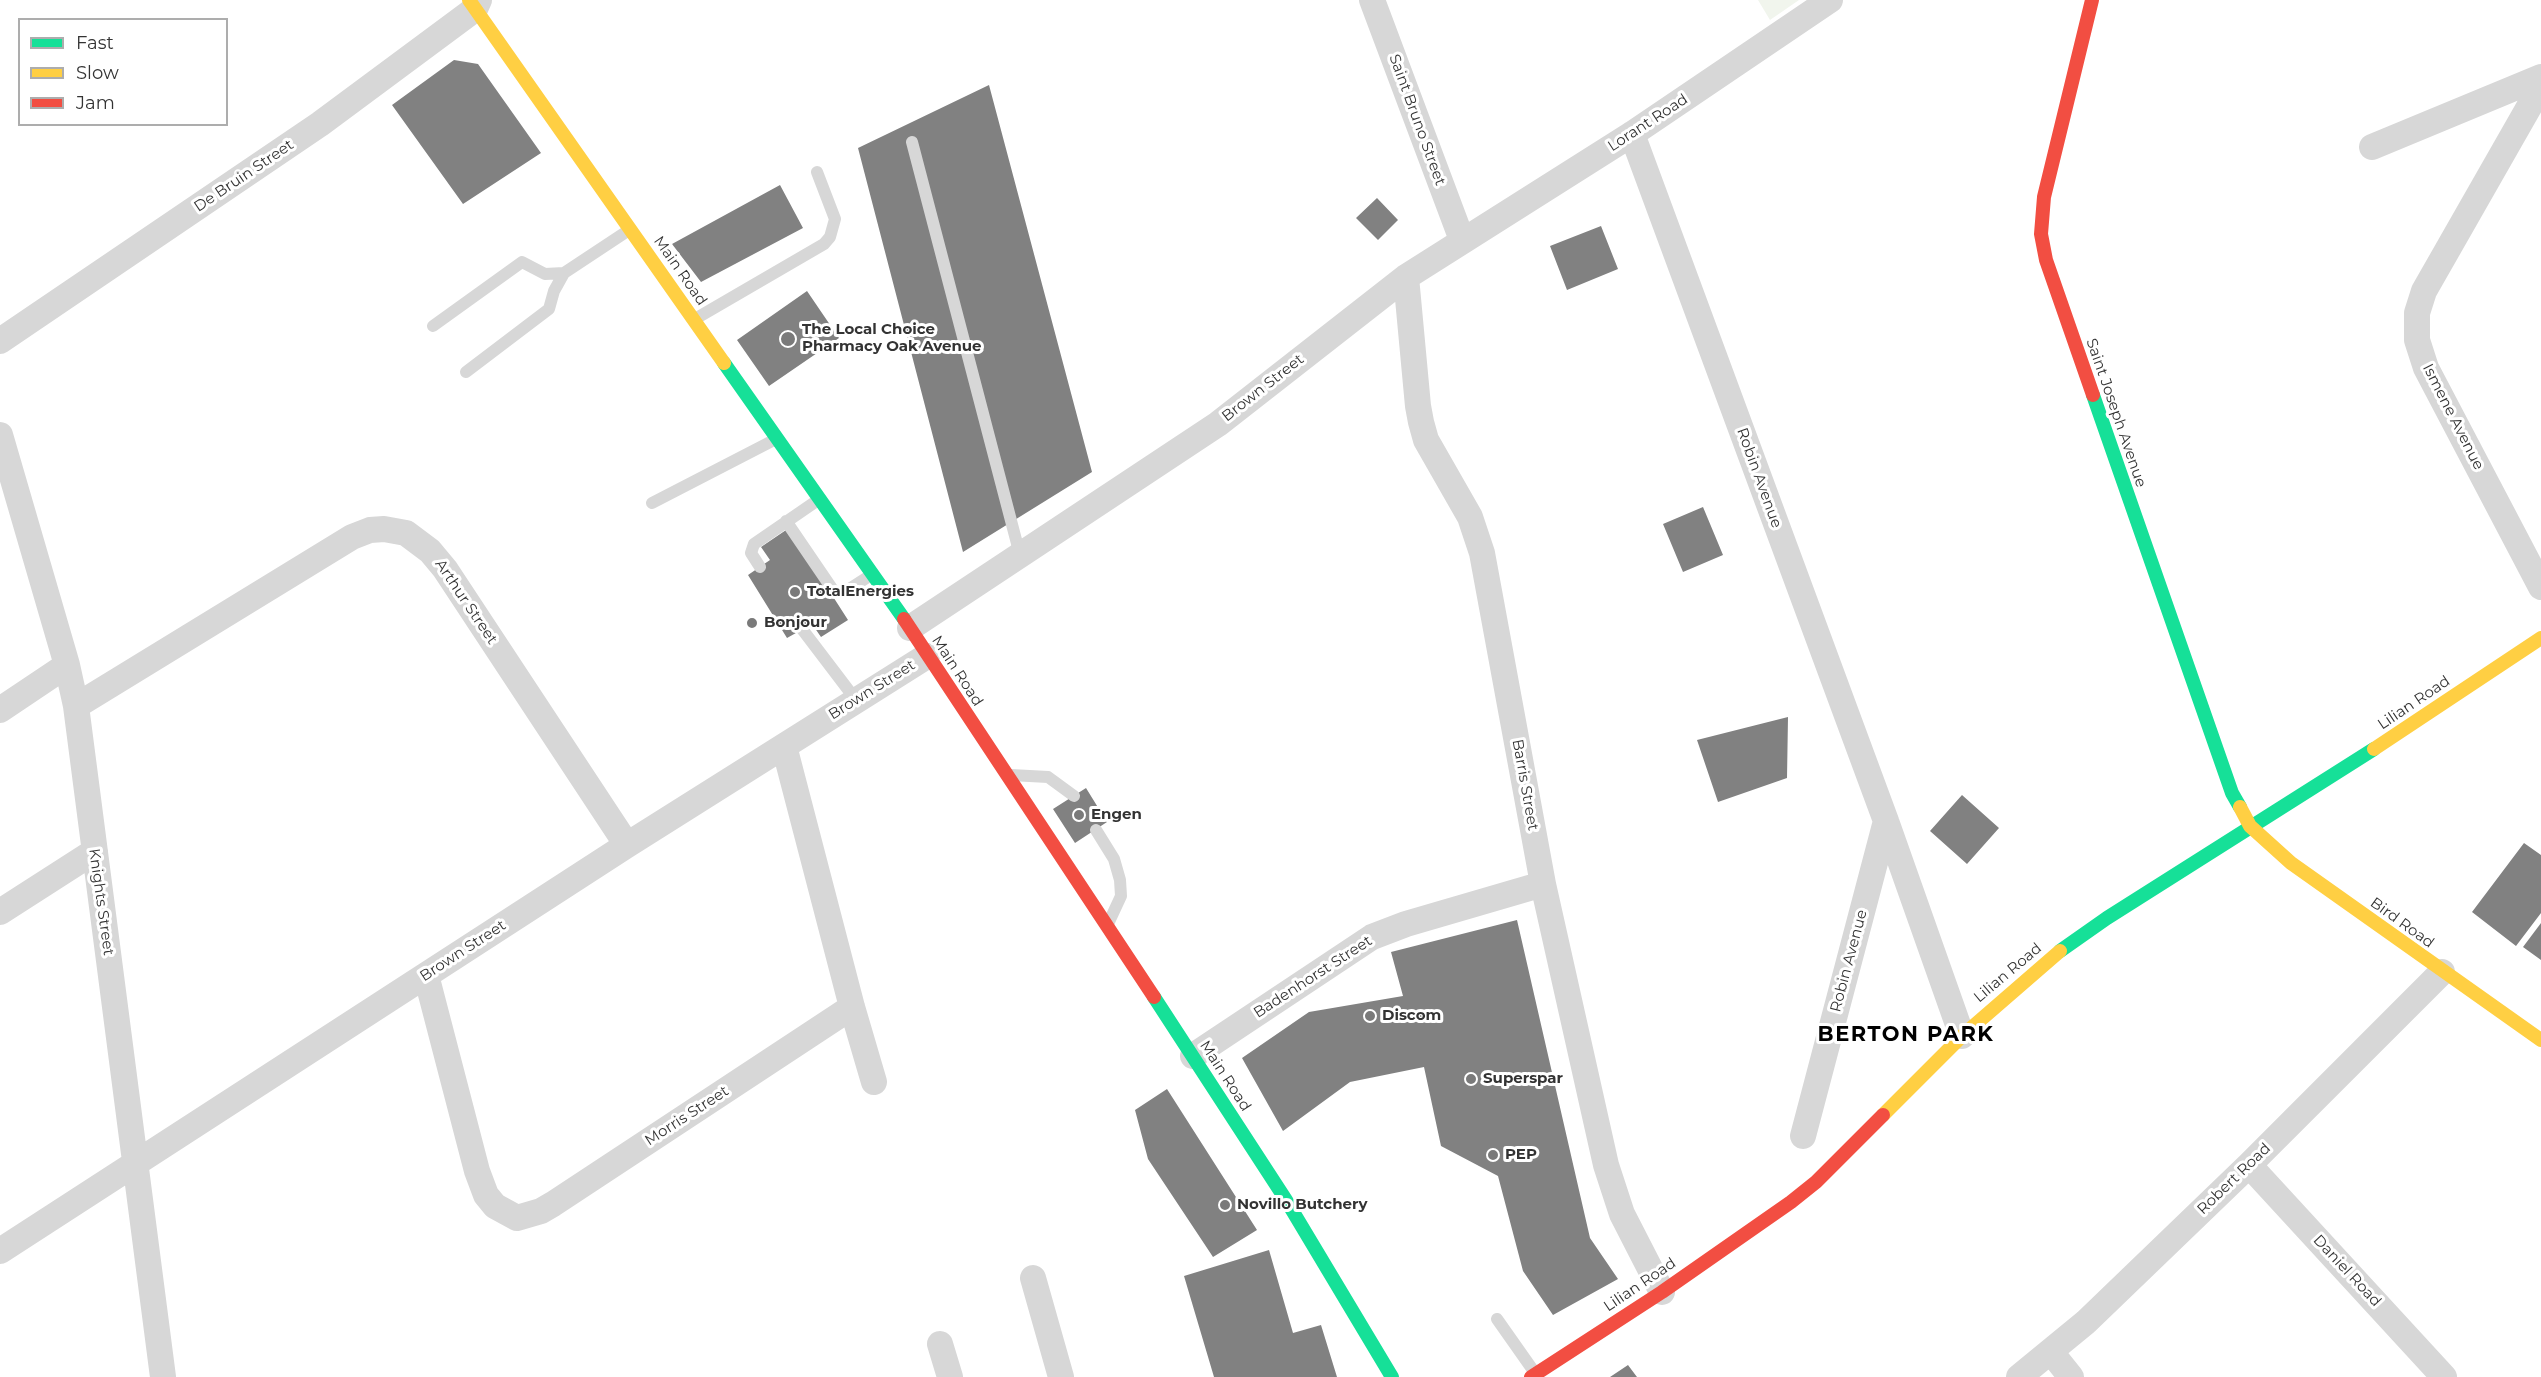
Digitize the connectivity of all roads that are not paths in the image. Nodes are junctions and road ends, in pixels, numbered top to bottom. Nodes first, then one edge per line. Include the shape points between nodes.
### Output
1 (1372, 0) edge
2 (1830, 0) edge
3 (2092, 0) edge
4 (475, 3) edge
5 (2541, 77) edge
6 (2541, 86) edge
7 (1632, 134) junction
8 (912, 142) dead end
9 (2372, 147) dead end
10 (817, 172) dead end
11 (630, 229) junction
12 (1462, 240) junction
13 (564, 273) junction
14 (1406, 277) junction
15 (694, 319) junction
16 (433, 326) dead end
17 (0, 341) edge
18 (466, 372) dead end
19 (0, 435) edge
20 (777, 438) junction
21 (819, 498) junction
22 (652, 503) dead end
23 (786, 521) junction
24 (1020, 555) junction
25 (760, 567) dead end
26 (872, 574) junction
27 (2541, 587) edge
28 (910, 628) junction
29 (802, 629) dead end
30 (2541, 638) edge
31 (927, 656) junction
32 (67, 665) junction
33 (856, 700) junction
34 (76, 706) junction
35 (0, 710) edge
36 (784, 746) junction
37 (1006, 776) junction
38 (1074, 796) dead end
39 (1886, 821) junction
40 (2250, 826) junction
41 (1096, 830) dead end
42 (627, 845) junction
43 (95, 851) junction
44 (1543, 884) junction
45 (0, 912) edge
46 (1107, 927) junction
47 (2442, 972) junction
48 (426, 975) junction
49 (852, 1007) junction
50 (1962, 1036) junction
51 (2541, 1040) edge
52 (1193, 1056) junction
53 (874, 1082) dead end
54 (1803, 1136) dead end
55 (136, 1164) junction
56 (2249, 1165) junction
57 (0, 1251) edge
58 (1032, 1278) dead end
59 (1662, 1292) junction
60 (1497, 1319) dead end
61 (940, 1344) dead end
62 (2051, 1352) junction
63 (1534, 1375) edge
64 (163, 1377) edge
65 (950, 1377) edge
66 (1061, 1377) edge
67 (1392, 1377) edge
68 (2019, 1377) edge
69 (2070, 1377) edge
70 (2444, 1377) edge

1 - 12 street, Saint Bruno Street
2 - 7 street, Lorant Road
3 - 40 street, Saint Joseph Avenue via 2044,197 2042,234 2046,260 2222,768
4 - 11 street, Main Road
4 - 17 street, De Bruin Street via 320,124
5 - 9 street
6 - 27 street, Ismene Avenue via 2424,291 2417,313 2417,340 2426,368
7 - 12 street, Lorant Road
7 - 39 street, Robin Avenue
8 - 24 lane
10 - 15 lane via 835,219 830,237
11 - 13 lane
11 - 15 street, Main Road
12 - 14 street, Brown Street
13 - 16 lane via 545,274 522,262
13 - 18 lane via 549,309
14 - 24 street, Brown Street via 1218,424
14 - 44 street, Barris Street via 1421,422 1426,440 1478,536
15 - 20 street, Main Road
19 - 32 street, Knights Street
20 - 21 street, Main Road
20 - 22 lane
21 - 23 lane
21 - 26 street, Main Road
23 - 25 lane via 752,547 751,553
23 - 26 lane via 835,593 843,593
24 - 28 street, Brown Street
26 - 28 street, Main Road
28 - 31 street, Main Road
29 - 33 lane
30 - 40 street, Lilian Road
31 - 33 street, Brown Street
31 - 37 street, Main Road
32 - 34 street, Knights Street
32 - 35 street
33 - 36 street, Brown Street
34 - 42 street, Arthur Street via 352,537 370,530 406,533 430,551 445,569
34 - 43 street, Knights Street
36 - 42 street, Brown Street
36 - 49 street
37 - 38 lane via 1047,777
37 - 46 street, Main Road
39 - 50 street, Robin Avenue
39 - 54 street, Robin Avenue
40 - 47 street, Bird Road via 2291,863
40 - 50 street, Lilian Road via 2046,961
41 - 46 lane via 1114,859 1120,880 1121,896
42 - 48 street, Brown Street
43 - 45 street
43 - 55 street, Knights Street
44 - 52 street, Badenhorst Street via 1372,937
44 - 59 street, Barris Street via 1606,1165 1622,1214
46 - 52 street, Main Road
47 - 51 street, Bird Road
47 - 56 street, Robert Road
48 - 49 street, Morris Street via 483,1187 495,1206 517,1218 553,1204
48 - 55 street, Brown Street
49 - 53 street
50 - 59 street, Lilian Road via 1816,1182
52 - 67 street, Main Road via 1286,1200
55 - 57 street, Brown Street
55 - 64 street, Knights Street
56 - 62 street, Robert Road
56 - 70 street, Daniel Road
58 - 66 street
59 - 63 street, Lilian Road
60 - 63 lane
61 - 65 street
62 - 68 street, Robert Road
62 - 69 street

